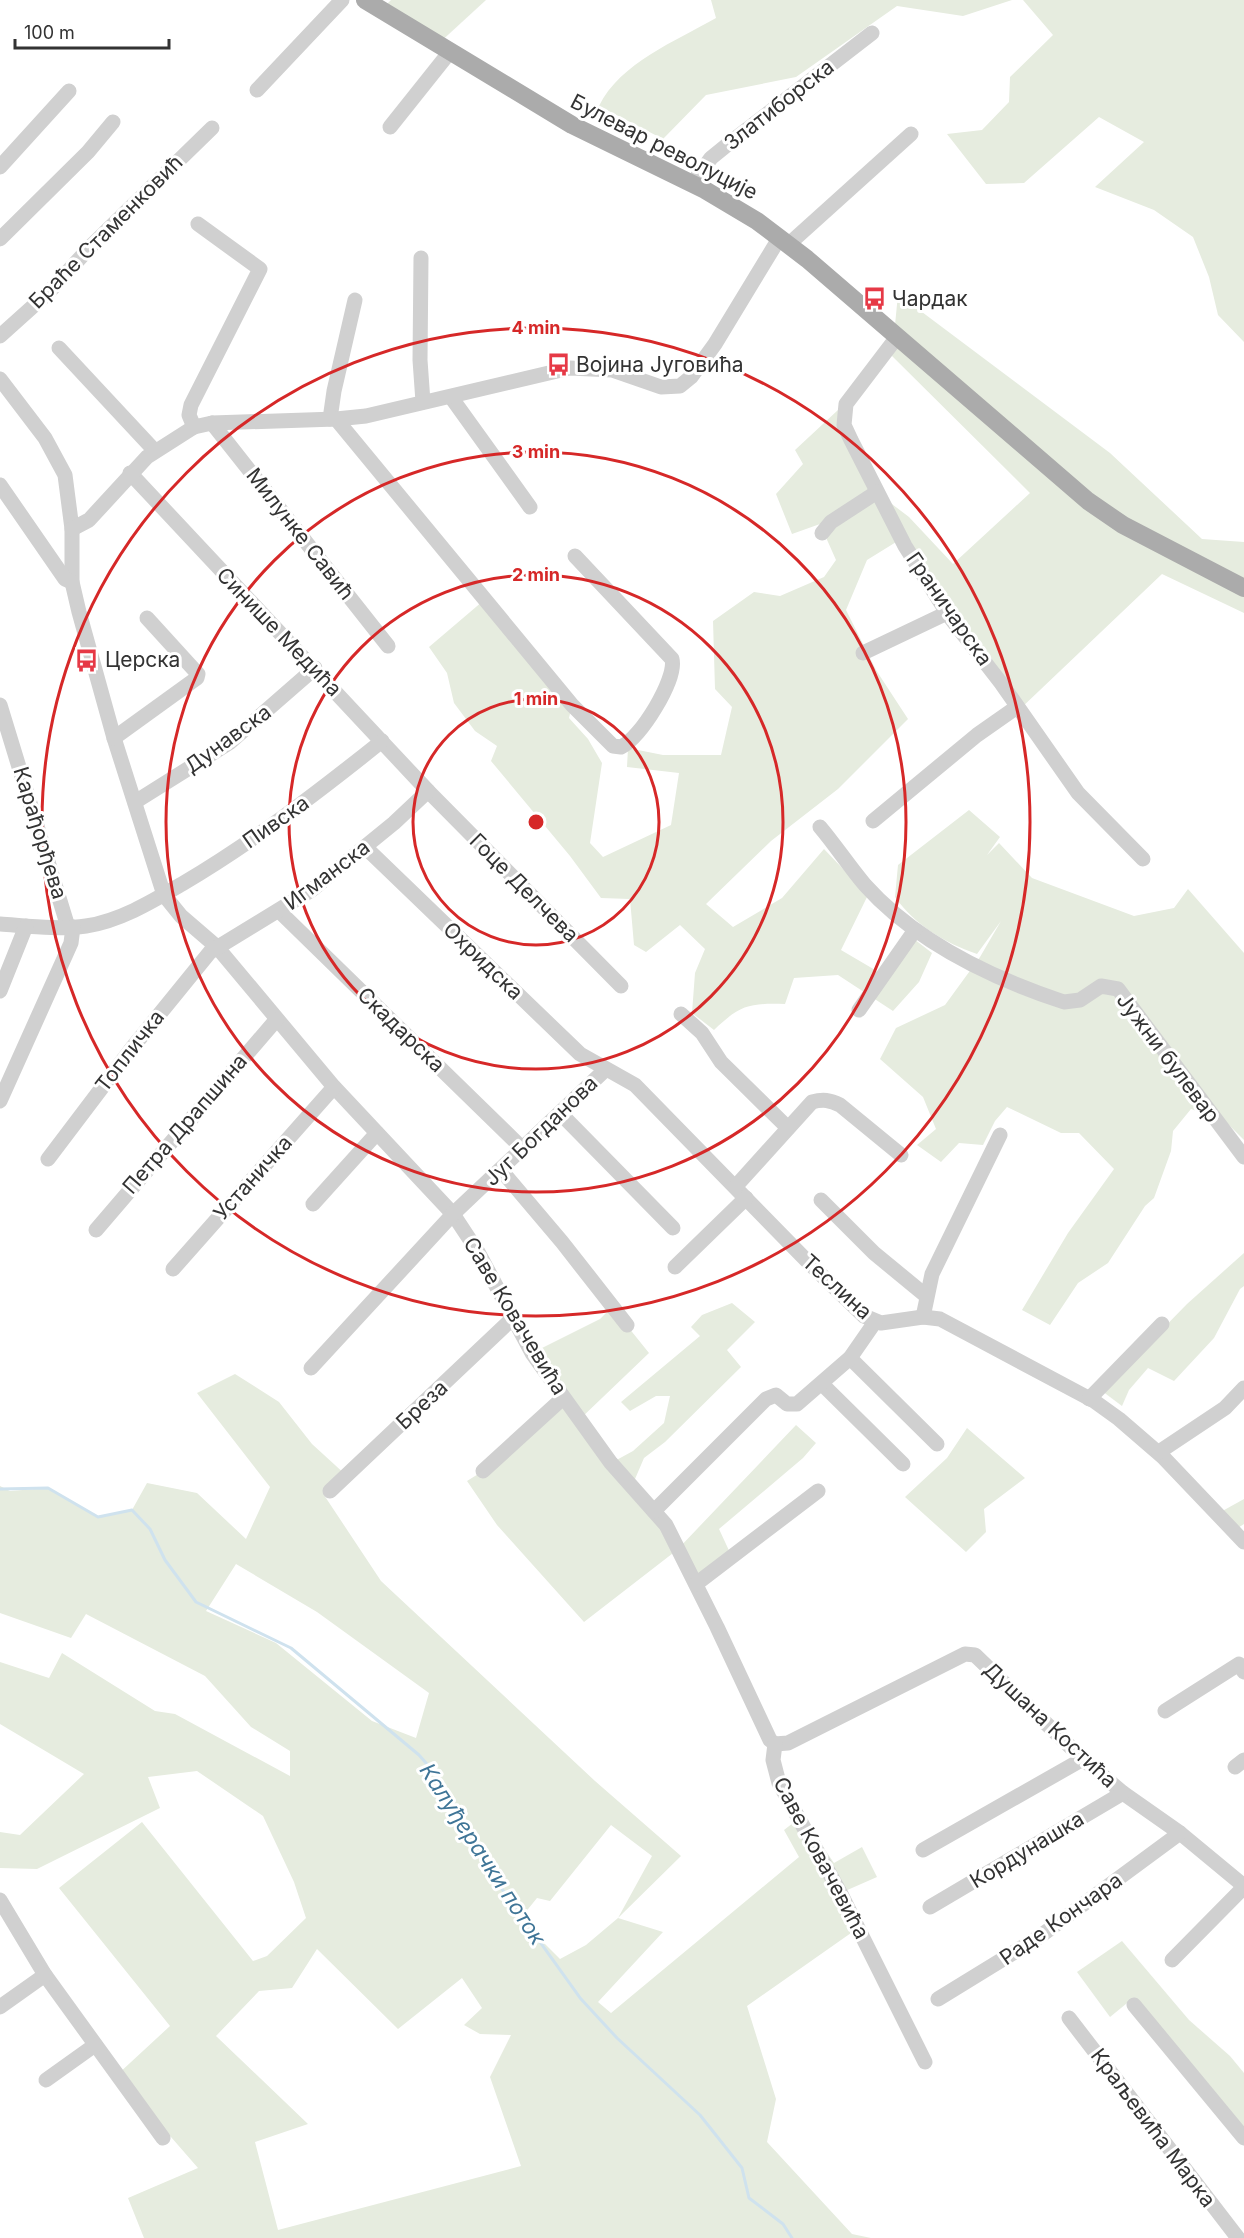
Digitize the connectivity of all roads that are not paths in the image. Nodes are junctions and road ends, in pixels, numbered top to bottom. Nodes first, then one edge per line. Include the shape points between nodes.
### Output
1 (342, 0) edge
2 (365, 0) edge
3 (872, 33) dead end
4 (449, 53) junction
5 (257, 90) dead end
6 (69, 91) dead end
7 (113, 122) dead end
8 (390, 126) dead end
9 (212, 128) dead end
10 (911, 134) dead end
11 (0, 167) edge
12 (692, 184) junction
13 (198, 224) dead end
14 (0, 239) edge
15 (784, 241) junction
16 (421, 258) dead end
17 (356, 300) dead end
18 (0, 336) edge
19 (897, 337) junction
20 (59, 348) dead end
21 (0, 379) edge
22 (451, 397) junction
23 (423, 402) junction
24 (333, 419) junction
25 (212, 423) junction
26 (194, 427) junction
27 (155, 451) junction
28 (130, 473) junction
29 (0, 485) edge
30 (877, 492) junction
31 (530, 507) dead end
32 (72, 529) junction
33 (822, 533) dead end
34 (575, 556) dead end
35 (72, 582) junction
36 (1244, 588) edge
37 (947, 613) junction
38 (147, 618) dead end
39 (388, 646) dead end
40 (863, 653) dead end
41 (315, 668) junction
42 (0, 705) edge
43 (1017, 707) junction
44 (114, 738) junction
45 (382, 741) junction
46 (428, 791) junction
47 (135, 802) junction
48 (873, 821) dead end
49 (820, 827) dead end
50 (365, 847) junction
51 (1143, 860) dead end
52 (164, 895) junction
53 (280, 912) junction
54 (0, 924) edge
55 (26, 926) junction
56 (71, 927) junction
57 (915, 930) junction
58 (217, 947) junction
59 (621, 986) dead end
60 (0, 991) edge
61 (859, 1010) dead end
62 (681, 1014) dead end
63 (276, 1020) junction
64 (605, 1070) junction
65 (334, 1087) junction
66 (0, 1101) edge
67 (560, 1113) junction
68 (788, 1128) junction
69 (377, 1133) junction
70 (1000, 1135) dead end
71 (522, 1148) junction
72 (901, 1155) dead end
73 (1244, 1156) edge
74 (48, 1160) dead end
75 (501, 1170) junction
76 (736, 1186) junction
77 (746, 1198) junction
78 (821, 1200) dead end
79 (313, 1204) dead end
80 (453, 1214) junction
81 (673, 1228) dead end
82 (96, 1230) dead end
83 (675, 1267) dead end
84 (173, 1269) dead end
85 (925, 1295) junction
86 (923, 1317) junction
87 (513, 1318) junction
88 (875, 1322) junction
89 (1162, 1324) dead end
90 (627, 1325) dead end
91 (850, 1358) junction
92 (311, 1368) dead end
93 (822, 1384) junction
94 (1244, 1388) edge
95 (563, 1398) junction
96 (1089, 1399) junction
97 (937, 1444) dead end
98 (1159, 1452) junction
99 (903, 1464) dead end
100 (483, 1471) dead end
101 (330, 1491) dead end
102 (818, 1491) dead end
103 (654, 1510) junction
104 (1244, 1542) edge
105 (696, 1584) junction
106 (1244, 1672) edge
107 (1165, 1711) dead end
108 (775, 1744) junction
109 (1083, 1759) junction
110 (1123, 1793) junction
111 (1180, 1833) junction
112 (923, 1850) dead end
113 (1244, 1887) edge
114 (0, 1900) edge
115 (930, 1907) dead end
116 (1172, 1960) dead end
117 (45, 1975) junction
118 (938, 1999) dead end
119 (1134, 2005) dead end
120 (0, 2007) edge
121 (1069, 2018) dead end
122 (94, 2045) junction
123 (925, 2062) dead end
124 (46, 2080) dead end
125 (163, 2138) dead end
126 (1244, 2138) edge
127 (1238, 2238) edge

1 - 5 street
2 - 4 main road, Булевар револуције
3 - 12 street, Златиборска via 711,158
4 - 8 street
4 - 12 main road, Булевар револуције via 572,126
6 - 11 street
7 - 14 street
9 - 18 street, Браће Стаменковић
10 - 15 street
12 - 15 main road, Булевар револуције via 735,207
13 - 26 street via 260,268 191,405 189,415
15 - 19 main road, Булевар револуције
15 - 22 street via 715,344 680,386 661,387 612,370 570,368
16 - 23 street
17 - 24 street via 334,391
19 - 30 street, Граничарска via 853,393 843,415 844,425
19 - 36 main road, Булевар револуције via 1104,513
20 - 27 street
21 - 32 street, Саве Ковачевића via 22,405 63,469
22 - 23 street
22 - 31 street
23 - 24 street
24 - 25 street
24 - 34 street via 572,705 608,741 621,747 630,742 668,685 672,659
25 - 26 street
25 - 39 street, Милунке Савић
26 - 27 street
27 - 28 street
28 - 32 street via 89,520
28 - 41 street, Синише Медића
29 - 35 street via 65,579
30 - 33 street via 831,522
30 - 37 street, Граничарска
32 - 35 street, Саве Ковачевића
35 - 44 street, Саве Ковачевића
37 - 40 street
37 - 43 street, Граничарска
38 - 44 street via 198,674 197,678
41 - 45 street, Синише Медића
41 - 47 street, Дунавска via 229,743
42 - 56 street, Карађорђева
43 - 48 street
43 - 51 street, Граничарска via 1078,793
44 - 47 street, Саве Ковачевића
45 - 46 street, Синише Медића
45 - 52 street, Пивска via 298,808
46 - 50 street, Игманска
46 - 59 street, Гоце Делчева
47 - 52 street, Саве Ковачевића
49 - 57 street, Јужни булевар via 866,886
50 - 53 street, Игманска
50 - 64 street, Охридска via 560,1036
52 - 56 street, Пивска via 103,922
52 - 58 street, Саве Ковачевића via 181,916
53 - 58 street, Игманска
53 - 71 street, Скадарска
54 - 55 street, Пивска
55 - 56 street, Пивска
55 - 60 street
56 - 66 street via 71,943
57 - 61 street
57 - 73 street, Јужни булевар via 941,949 978,967 1064,1002 1080,1000 1101,986 1118,989
58 - 63 street, Саве Ковачевића
58 - 74 street, Топличка via 132,1048
62 - 68 street via 702,1033 721,1062
63 - 65 street, Саве Ковачевића
63 - 82 street, Петра Драпшина
64 - 67 street, Југ Богданова
64 - 76 street, Југ Богданова via 635,1085
65 - 69 street, Саве Ковачевића
65 - 84 street, Устаничка
67 - 71 street, Југ Богданова
67 - 81 street
68 - 72 street via 812,1102 829,1100
68 - 76 street
69 - 79 street
69 - 80 street, Саве Ковачевића
70 - 85 street
71 - 75 street, Југ Богданова
75 - 80 street, Југ Богданова
75 - 90 street
76 - 77 street, Теслина
77 - 83 street
77 - 88 street, Теслина via 849,1302
78 - 85 street via 874,1253
80 - 87 street, Саве Ковачевића
80 - 92 street, Југ Богданова
85 - 86 street
86 - 88 street, Теслина
86 - 96 street, Теслина via 954,1325
87 - 95 street, Саве Ковачевића
87 - 101 street, Бреза
88 - 91 street
89 - 96 street
91 - 93 street
91 - 97 street
93 - 99 street
93 - 103 street via 797,1404 787,1404 776,1395 766,1399
94 - 98 street via 1225,1408
95 - 100 street
95 - 103 street, Саве Ковачевића via 611,1463
96 - 98 street, Теслина
98 - 104 street, Теслина
102 - 105 street
103 - 105 street, Саве Ковачевића via 666,1525
105 - 108 street, Саве Ковачевића
106 - 107 street via 1239,1664
108 - 109 street, Душана Костића via 788,1743 965,1654 975,1655
108 - 123 street, Саве Ковачевића via 773,1760 779,1783 847,1905
109 - 110 street, Душана Костића
109 - 112 street
110 - 111 street, Душана Костића
110 - 115 street, Кордунашка
111 - 113 street, Душана Костића
111 - 118 street, Раде Кончара via 1039,1937
113 - 116 street
114 - 117 street
117 - 120 street
117 - 122 street
119 - 126 street
121 - 127 street, Краљевића Марка
122 - 124 street
122 - 125 street

